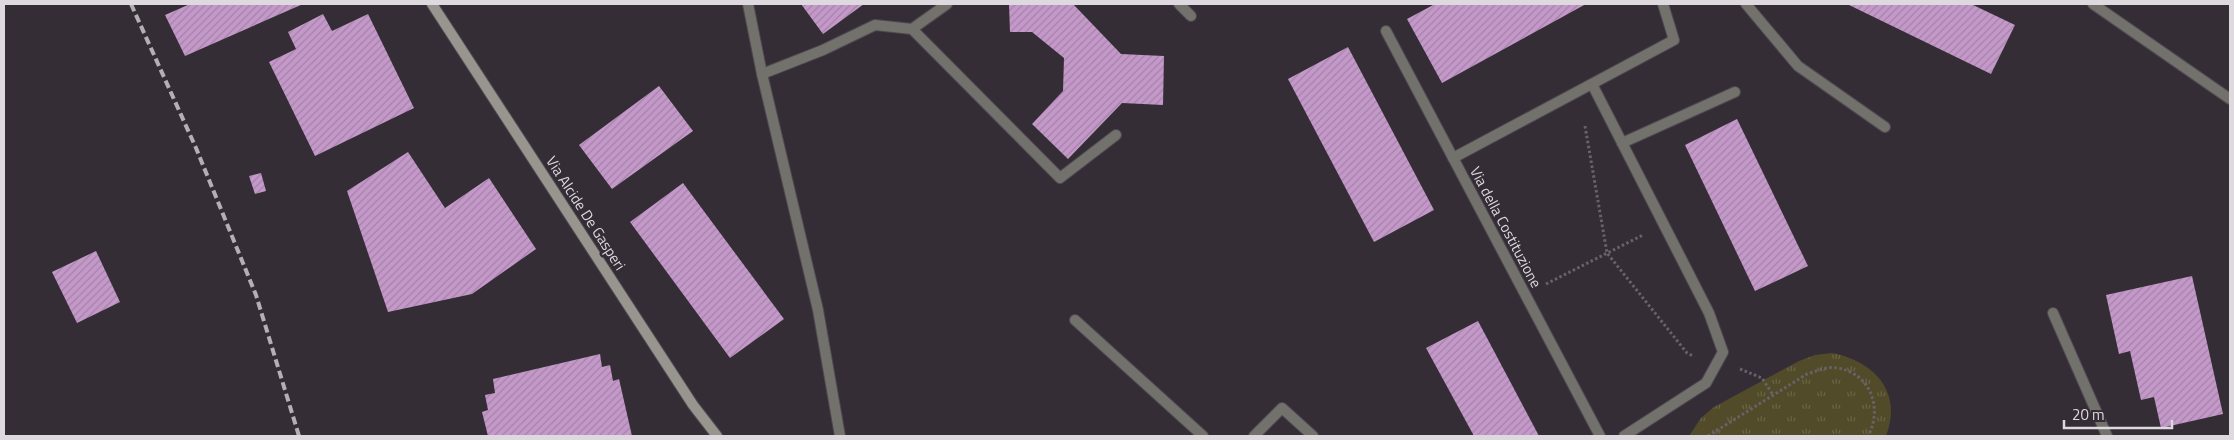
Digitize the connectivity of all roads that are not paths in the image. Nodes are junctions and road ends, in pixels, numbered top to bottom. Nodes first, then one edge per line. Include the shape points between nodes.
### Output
1 (432, 4) edge
2 (748, 4) edge
3 (947, 4) edge
4 (1179, 4) edge
5 (1663, 4) edge
6 (1746, 4) edge
7 (2093, 4) edge
8 (1192, 16) dead end
9 (912, 29) junction
10 (1386, 31) dead end
11 (762, 74) junction
12 (1592, 84) junction
13 (1735, 92) dead end
14 (2230, 99) edge
15 (1885, 126) dead end
16 (1116, 135) dead end
17 (1622, 143) junction
18 (1453, 158) junction
19 (2053, 312) dead end
20 (1075, 320) dead end
21 (717, 436) edge
22 (840, 436) edge
23 (1203, 436) edge
24 (1254, 436) edge
25 (1313, 436) edge
26 (1600, 436) edge
27 (1624, 436) edge
28 (2106, 436) edge

1 - 21 main road, Via Alcide De Gasperi via 693,405
2 - 11 street
3 - 9 street
4 - 8 street
5 - 12 street via 1674,40
6 - 15 street via 1798,66
7 - 14 street
9 - 11 street via 875,26
9 - 16 street via 1060,178
10 - 18 street, Via della Costituzione
11 - 22 street via 818,310
12 - 17 street
12 - 18 street
13 - 17 street
17 - 27 street via 1709,313 1723,352 1706,383
18 - 26 street, Via della Costituzione
19 - 28 street
20 - 23 street
24 - 25 street via 1282,408

